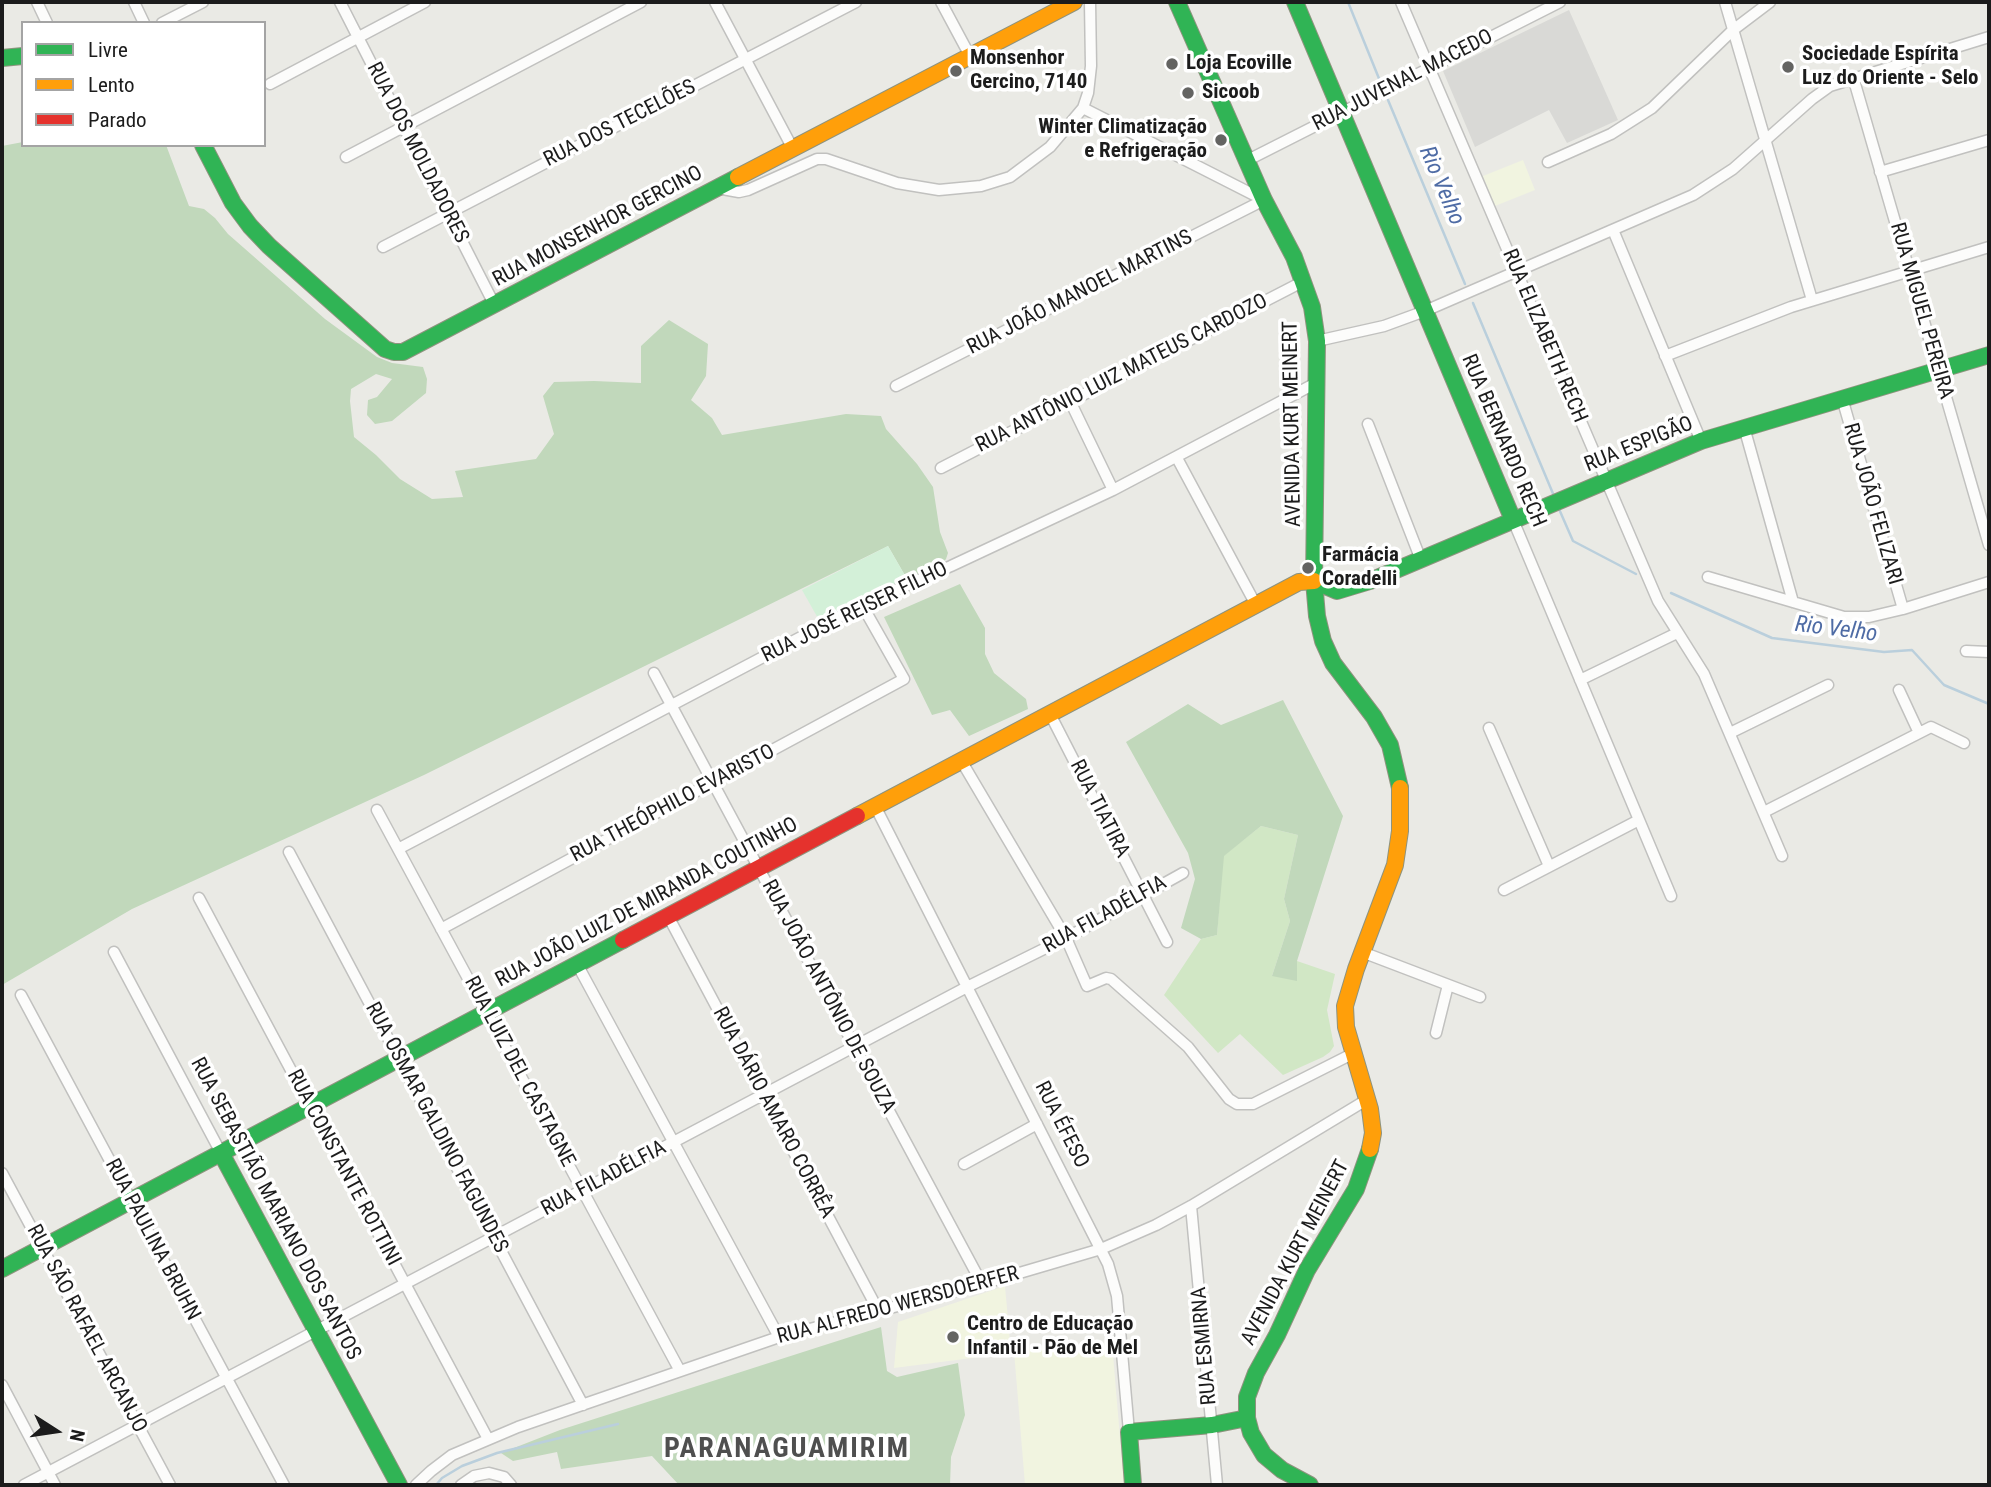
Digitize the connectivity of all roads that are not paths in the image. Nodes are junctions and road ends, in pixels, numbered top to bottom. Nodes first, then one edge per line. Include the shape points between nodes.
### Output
1 (37, 2) edge
2 (134, 2) edge
3 (203, 2) edge
4 (340, 2) edge
5 (425, 2) edge
6 (641, 2) edge
7 (715, 2) edge
8 (856, 2) edge
9 (941, 2) edge
10 (1074, 2) edge
11 (1090, 2) edge
12 (1177, 2) edge
13 (1295, 2) edge
14 (1402, 2) edge
15 (1560, 2) edge
16 (1725, 2) edge
17 (1770, 2) edge
18 (46, 21) edge
19 (143, 21) edge
20 (167, 21) edge
21 (1733, 30) junction
22 (358, 37) junction
23 (1989, 37) edge
24 (21, 56) edge
25 (970, 56) junction
26 (2, 58) edge
27 (746, 59) junction
28 (1430, 68) junction
29 (1853, 77) junction
30 (270, 84) dead end
31 (1083, 108) junction
32 (1342, 113) junction
33 (404, 127) junction
34 (1765, 139) junction
35 (1989, 140) edge
36 (204, 147) edge
37 (793, 149) junction
38 (346, 157) dead end
39 (1246, 161) junction
40 (1548, 162) dead end
41 (1880, 172) junction
42 (716, 188) junction
43 (1264, 200) junction
44 (448, 214) junction
45 (1613, 230) junction
46 (383, 247) dead end
47 (1989, 247) edge
48 (1909, 271) junction
49 (1517, 272) junction
50 (1304, 281) junction
51 (1812, 300) junction
52 (495, 304) junction
53 (1425, 310) junction
54 (1317, 341) junction
55 (1989, 355) edge
56 (1665, 356) junction
57 (1938, 370) junction
58 (1316, 383) junction
59 (895, 386) dead end
60 (1842, 398) junction
61 (1070, 401) junction
62 (1368, 424) dead end
63 (1744, 427) junction
64 (1701, 442) junction
65 (1177, 458) junction
66 (941, 468) dead end
67 (1606, 480) junction
68 (1113, 490) junction
69 (1513, 520) junction
70 (1989, 545) edge
71 (1421, 560) junction
72 (1708, 577) dead end
73 (1314, 581) junction
74 (1989, 582) edge
75 (1337, 591) junction
76 (1793, 602) junction
77 (862, 605) junction
78 (1256, 605) junction
79 (1903, 610) junction
80 (1319, 624) junction
81 (1677, 633) junction
82 (1966, 651) dead end
83 (1989, 652) edge
84 (654, 673) dead end
85 (1580, 680) junction
86 (1828, 685) dead end
87 (1899, 690) dead end
88 (672, 705) junction
89 (1050, 713) junction
90 (1489, 728) dead end
91 (1730, 733) junction
92 (1919, 733) junction
93 (1964, 743) dead end
94 (962, 762) junction
95 (713, 782) junction
96 (875, 806) junction
97 (377, 810) dead end
98 (1763, 813) junction
99 (1639, 820) junction
100 (398, 849) junction
101 (289, 852) dead end
102 (1782, 856) dead end
103 (1549, 866) junction
104 (759, 868) junction
105 (1183, 873) dead end
106 (1504, 890) dead end
107 (1143, 894) junction
108 (1671, 896) dead end
109 (199, 898) dead end
110 (668, 916) junction
111 (441, 929) junction
112 (1066, 938) junction
113 (1167, 942) dead end
114 (114, 952) dead end
115 (1362, 952) junction
116 (577, 964) junction
117 (1448, 985) junction
118 (967, 987) junction
119 (21, 995) dead end
120 (1480, 997) dead end
121 (486, 1012) junction
122 (1436, 1033) dead end
123 (855, 1046) junction
124 (1354, 1053) junction
125 (399, 1058) junction
126 (763, 1095) junction
127 (1368, 1098) junction
128 (310, 1105) junction
129 (1037, 1124) junction
130 (674, 1142) junction
131 (221, 1153) junction
132 (964, 1164) dead end
133 (2, 1173) edge
134 (582, 1190) junction
135 (131, 1200) junction
136 (1191, 1206) junction
137 (494, 1237) junction
138 (42, 1247) junction
139 (1101, 1249) junction
140 (2, 1269) edge
141 (405, 1284) junction
142 (982, 1284) junction
143 (878, 1310) junction
144 (316, 1331) junction
145 (779, 1337) junction
146 (680, 1371) junction
147 (226, 1378) junction
148 (2, 1385) edge
149 (583, 1405) junction
150 (1247, 1418) junction
151 (138, 1425) junction
152 (1212, 1425) junction
153 (1129, 1432) junction
154 (488, 1438) junction
155 (48, 1473) junction
156 (24, 1485) edge
157 (55, 1485) edge
158 (170, 1485) edge
159 (284, 1485) edge
160 (399, 1485) edge
161 (416, 1485) edge
162 (461, 1485) edge
163 (511, 1485) edge
164 (1133, 1485) edge
165 (1217, 1485) edge
166 (1310, 1485) edge

1 - 18 street
2 - 19 street
3 - 20 street
4 - 22 street, RUA DOS MOLDADORES
5 - 22 street
6 - 33 street
7 - 27 street
8 - 27 street, RUA DOS TECELÕES
9 - 25 street
10 - 25 main road, RUA MONSENHOR GERCINO
11 - 31 street via 1091,66
12 - 39 main road, AVENIDA KURT MEINERT
13 - 32 main road, RUA BERNARDO RECH
14 - 28 street, RUA ELIZABETH RECH
15 - 28 street, RUA JUVENAL MACEDO
16 - 21 street
17 - 21 street
21 - 34 street
21 - 40 street via 1646,112 1611,134
22 - 30 street
22 - 33 street, RUA DOS MOLDADORES
23 - 29 street
24 - 26 main road
25 - 37 main road, RUA MONSENHOR GERCINO
27 - 37 street
27 - 44 street, RUA DOS TECELÕES
28 - 32 street, RUA JUVENAL MACEDO
28 - 49 street, RUA ELIZABETH RECH
29 - 34 street via 1822,91
29 - 41 street, RUA MIGUEL PEREIRA
31 - 42 street via 1034,161 1010,177 981,186 922,188 826,159 806,163 748,190
31 - 43 street
32 - 39 street, RUA JUVENAL MACEDO
32 - 53 main road, RUA BERNARDO RECH
33 - 38 street
33 - 44 street, RUA DOS MOLDADORES
34 - 45 street via 1707,187
34 - 51 street
35 - 41 street
36 - 52 main road, RUA MONSENHOR GERCINO via 250,226 385,349 403,352
37 - 42 main road, RUA MONSENHOR GERCINO
39 - 43 main road, AVENIDA KURT MEINERT
41 - 48 street, RUA MIGUEL PEREIRA
42 - 52 main road, RUA MONSENHOR GERCINO
43 - 50 main road, AVENIDA KURT MEINERT
43 - 59 street, RUA JOÃO MANOEL MARTINS
44 - 46 street, RUA DOS TECELÕES
44 - 52 street, RUA DOS MOLDADORES
45 - 49 street
45 - 56 street
47 - 48 street
48 - 51 street
48 - 57 street, RUA MIGUEL PEREIRA
49 - 53 street
49 - 67 street, RUA ELIZABETH RECH
50 - 54 main road, AVENIDA KURT MEINERT
50 - 61 street, RUA ANTÔNIO LUIZ MATEUS CARDOZO
51 - 56 street
53 - 54 street via 1384,326
53 - 69 main road, RUA BERNARDO RECH
54 - 58 main road, AVENIDA KURT MEINERT
55 - 57 main road, RUA ESPIGÃO
56 - 64 street
57 - 60 main road, RUA ESPIGÃO
57 - 70 street, RUA MIGUEL PEREIRA
58 - 65 street, RUA JOSÉ REISER FILHO
58 - 73 main road, AVENIDA KURT MEINERT
60 - 63 main road, RUA ESPIGÃO
60 - 79 street, RUA JOÃO FELIZARI
61 - 66 street, RUA ANTÔNIO LUIZ MATEUS CARDOZO
61 - 68 street
62 - 71 street
63 - 64 main road, RUA ESPIGÃO
63 - 76 street
64 - 67 main road, RUA ESPIGÃO
65 - 68 street, RUA JOSÉ REISER FILHO
65 - 78 street
67 - 69 main road, RUA ESPIGÃO
67 - 81 street, RUA ELIZABETH RECH via 1658,601
68 - 77 street, RUA JOSÉ REISER FILHO
69 - 71 main road, RUA ESPIGÃO
69 - 85 street, RUA BERNARDO RECH
71 - 75 main road, RUA ESPIGÃO
72 - 76 street
73 - 75 main road
73 - 78 main road, RUA JOÃO LUIZ DE MIRANDA COUTINHO via 1299,582
73 - 80 main road, AVENIDA KURT MEINERT
74 - 79 street
75 - 80 main road via 1322,606
76 - 79 street via 1844,617
77 - 88 street, RUA JOSÉ REISER FILHO
77 - 95 street, RUA THEÓPHILO EVARISTO via 904,679
78 - 89 main road, RUA JOÃO LUIZ DE MIRANDA COUTINHO
80 - 115 main road, AVENIDA KURT MEINERT via 1333,663 1390,745 1399,782 1396,856
81 - 85 street
81 - 91 street, RUA ELIZABETH RECH via 1699,664
82 - 83 street
84 - 88 street, RUA JOÃO ANTÔNIO DE SOUZA
85 - 99 street, RUA BERNARDO RECH
86 - 91 street
87 - 92 street
88 - 95 street, RUA JOÃO ANTÔNIO DE SOUZA
88 - 100 street, RUA JOSÉ REISER FILHO
89 - 94 main road, RUA JOÃO LUIZ DE MIRANDA COUTINHO
89 - 107 street, RUA TIATIRA
90 - 103 street
91 - 98 street, RUA ELIZABETH RECH
92 - 93 street via 1931,727
92 - 98 street
94 - 96 main road, RUA JOÃO LUIZ DE MIRANDA COUTINHO
94 - 112 street
95 - 104 street, RUA JOÃO ANTÔNIO DE SOUZA
95 - 111 street, RUA THEÓPHILO EVARISTO
96 - 104 main road, RUA JOÃO LUIZ DE MIRANDA COUTINHO
96 - 118 street, RUA ÉFESO
97 - 100 street, RUA LUIZ DEL CASTAGNE
98 - 102 street, RUA ELIZABETH RECH
99 - 103 street
99 - 108 street, RUA BERNARDO RECH
100 - 111 street, RUA LUIZ DEL CASTAGNE
101 - 125 street, RUA OSMAR GALDINO FAGUNDES
103 - 106 street
104 - 110 main road, RUA JOÃO LUIZ DE MIRANDA COUTINHO
104 - 123 street, RUA JOÃO ANTÔNIO DE SOUZA
105 - 107 street, RUA FILADÉLFIA
107 - 112 street, RUA FILADÉLFIA
107 - 113 street, RUA TIATIRA
109 - 128 street, RUA CONSTANTE ROTTINI
110 - 116 main road, RUA JOÃO LUIZ DE MIRANDA COUTINHO
110 - 126 street, RUA DÁRIO AMARO CORRÊA
111 - 121 street, RUA LUIZ DEL CASTAGNE
112 - 118 street, RUA FILADÉLFIA
112 - 124 street via 1087,986 1111,979 1188,1047 1237,1104 1253,1104
114 - 131 street, RUA SEBASTIÃO MARIANO DOS SANTOS
115 - 117 street
115 - 124 main road, AVENIDA KURT MEINERT via 1345,1006
116 - 121 main road, RUA JOÃO LUIZ DE MIRANDA COUTINHO
116 - 130 street
117 - 120 street
117 - 122 street
118 - 123 street, RUA FILADÉLFIA
118 - 129 street, RUA ÉFESO
119 - 135 street, RUA PAULINA BRUHN
121 - 125 main road, RUA JOÃO LUIZ DE MIRANDA COUTINHO
121 - 134 street, RUA LUIZ DEL CASTAGNE
123 - 126 street, RUA FILADÉLFIA
123 - 142 street, RUA JOÃO ANTÔNIO DE SOUZA
124 - 127 main road, AVENIDA KURT MEINERT
125 - 128 main road, RUA JOÃO LUIZ DE MIRANDA COUTINHO
125 - 137 street, RUA OSMAR GALDINO FAGUNDES
126 - 130 street, RUA FILADÉLFIA
126 - 143 street, RUA DÁRIO AMARO CORRÊA
127 - 136 street, RUA ALFREDO WERSDOERFER
127 - 150 main road, AVENIDA KURT MEINERT via 1373,1133 1365,1170 1307,1270 1256,1373 1247,1397
128 - 131 main road, RUA JOÃO LUIZ DE MIRANDA COUTINHO
128 - 141 street, RUA CONSTANTE ROTTINI
129 - 132 street
129 - 139 street, RUA ÉFESO
130 - 134 street, RUA FILADÉLFIA
130 - 145 street
131 - 135 main road, RUA JOÃO LUIZ DE MIRANDA COUTINHO
131 - 144 main road, RUA SEBASTIÃO MARIANO DOS SANTOS
133 - 138 street, RUA SÃO RAFAEL ARCANJO
134 - 137 street, RUA FILADÉLFIA
134 - 146 street, RUA LUIZ DEL CASTAGNE
135 - 138 main road, RUA JOÃO LUIZ DE MIRANDA COUTINHO
135 - 147 street, RUA PAULINA BRUHN
136 - 139 street, RUA ALFREDO WERSDOERFER
136 - 152 street, RUA ESMIRNA
137 - 141 street, RUA FILADÉLFIA
137 - 149 street, RUA OSMAR GALDINO FAGUNDES
138 - 140 main road, RUA JOÃO LUIZ DE MIRANDA COUTINHO
138 - 151 street, RUA SÃO RAFAEL ARCANJO
139 - 142 street, RUA ALFREDO WERSDOERFER
139 - 153 street, RUA ÉFESO via 1114,1279
141 - 144 street, RUA FILADÉLFIA
141 - 154 street, RUA CONSTANTE ROTTINI
142 - 143 street, RUA ALFREDO WERSDOERFER
143 - 145 street, RUA ALFREDO WERSDOERFER
144 - 147 street, RUA FILADÉLFIA
144 - 160 main road, RUA SEBASTIÃO MARIANO DOS SANTOS
145 - 146 street, RUA ALFREDO WERSDOERFER
146 - 149 street, RUA ALFREDO WERSDOERFER
147 - 151 street, RUA FILADÉLFIA
147 - 159 street, RUA PAULINA BRUHN
148 - 155 street
149 - 154 street, RUA ALFREDO WERSDOERFER
150 - 152 main road
150 - 166 main road via 1264,1455 1282,1471
151 - 155 street, RUA FILADÉLFIA
151 - 158 street, RUA SÃO RAFAEL ARCANJO
152 - 153 main road
152 - 165 street, RUA ESMIRNA
153 - 164 main road, RUA ÉFESO
154 - 161 street, RUA ALFREDO WERSDOERFER via 441,1462
155 - 156 street, RUA FILADÉLFIA
155 - 157 street
162 - 163 street via 474,1476 497,1474

